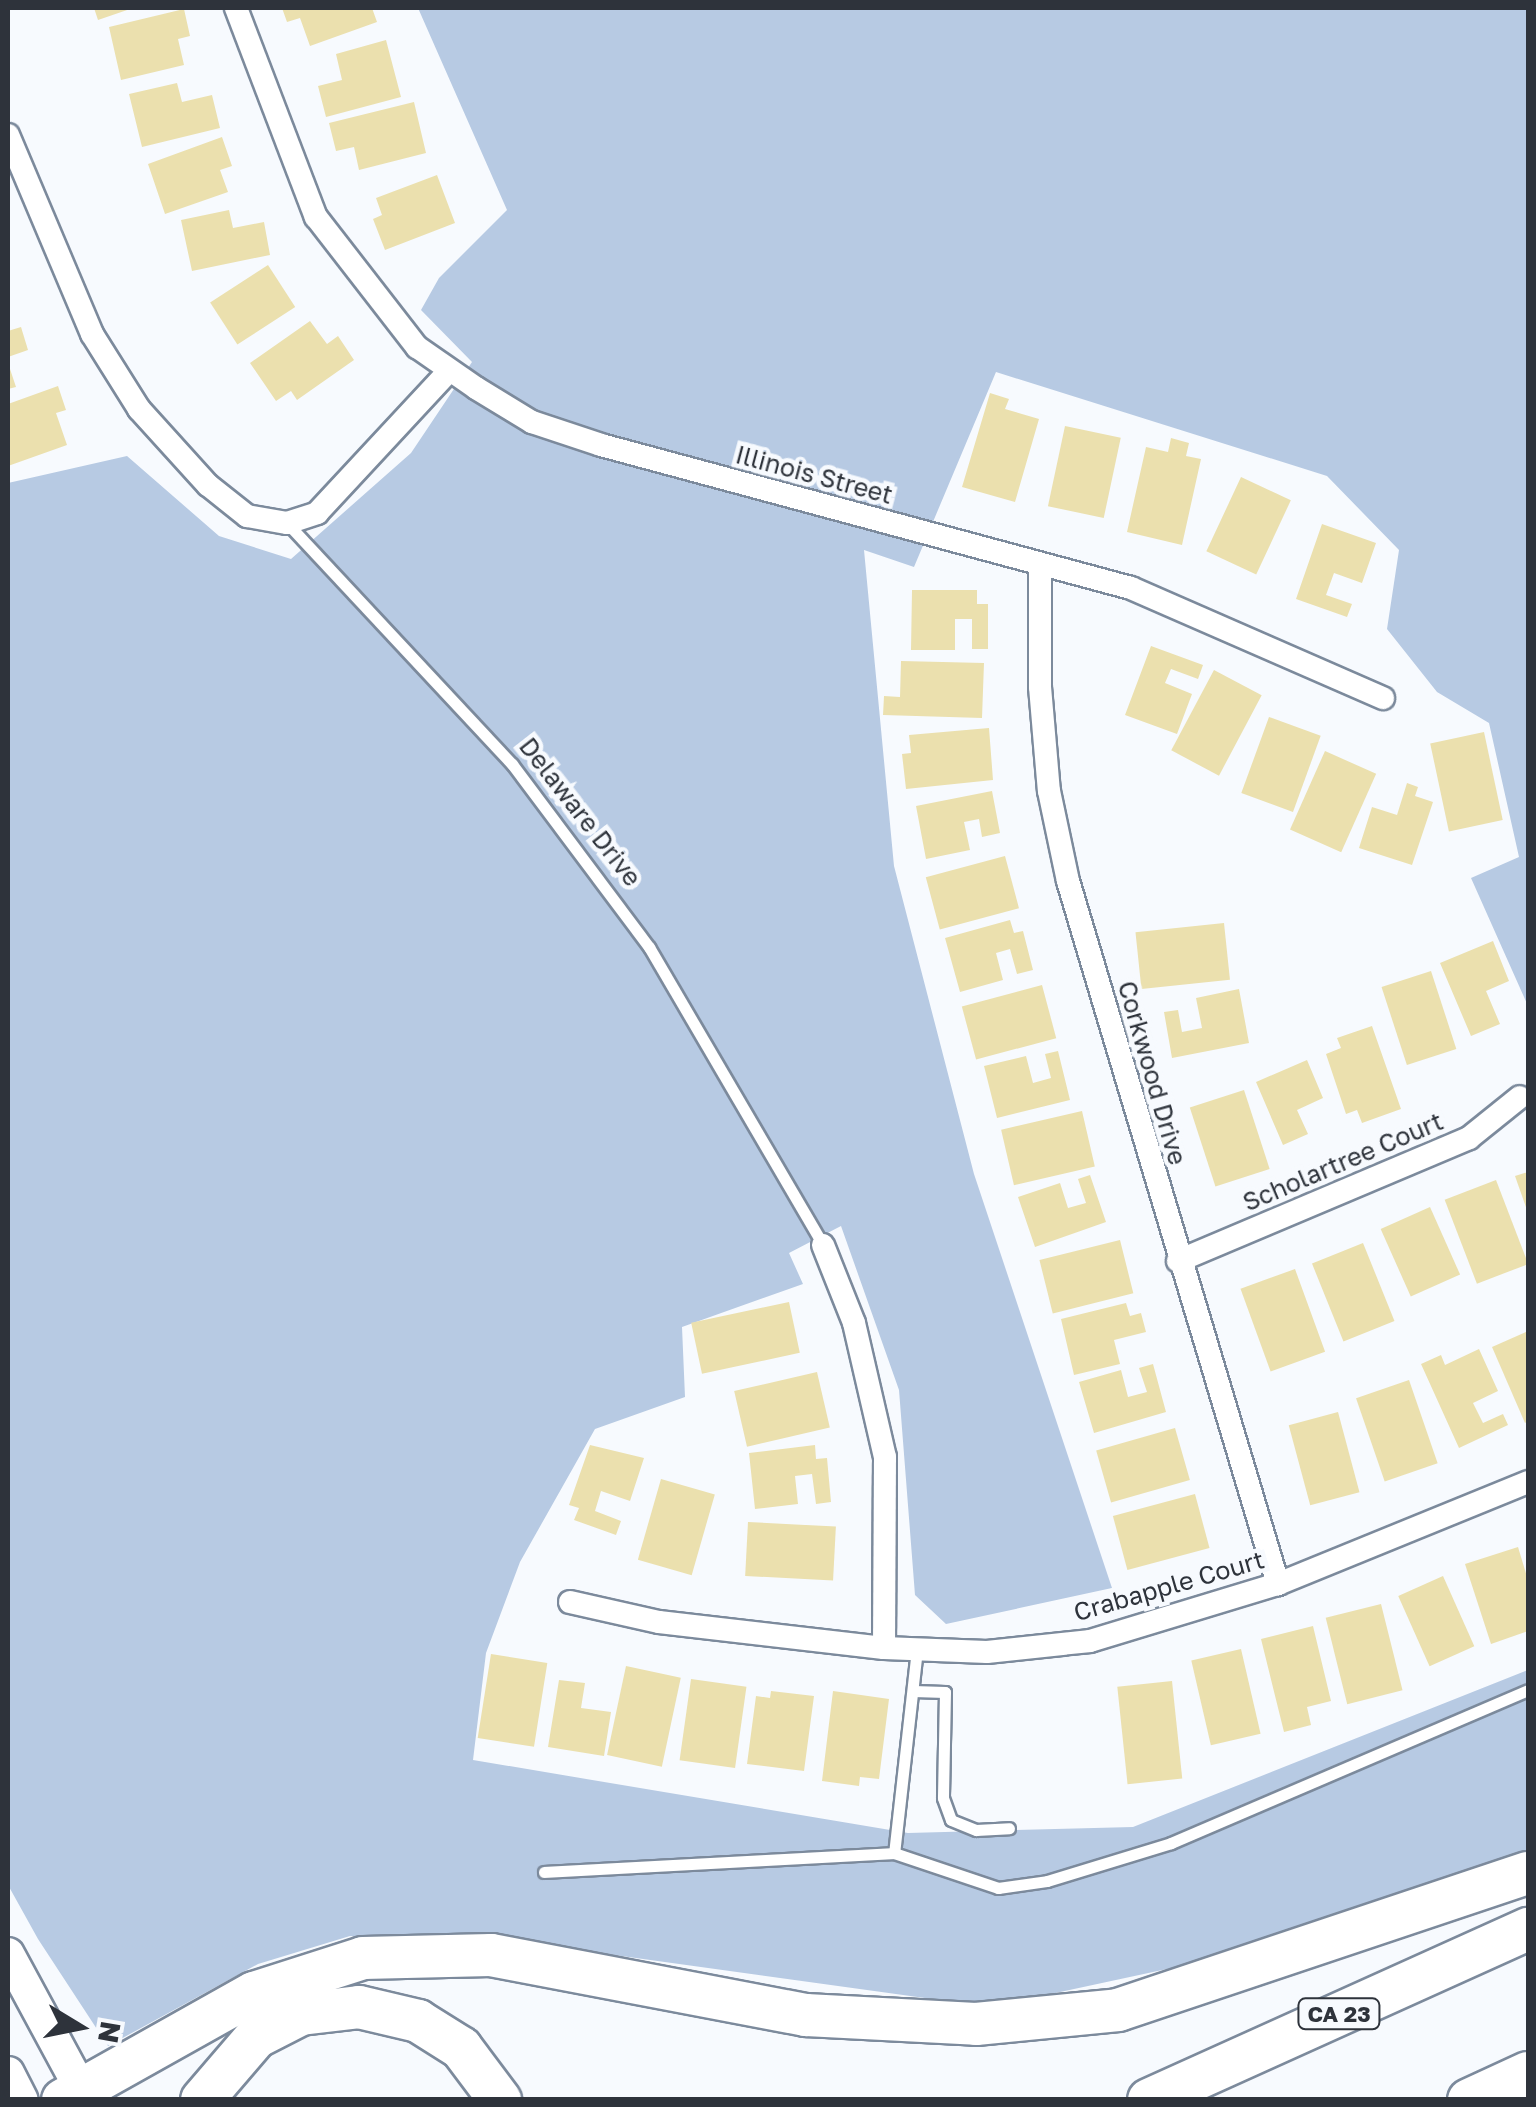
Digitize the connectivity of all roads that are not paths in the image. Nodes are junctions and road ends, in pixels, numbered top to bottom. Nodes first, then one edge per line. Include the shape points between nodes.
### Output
1 (236, 8) edge
2 (8, 135) edge
3 (449, 371) junction
4 (287, 523) junction
5 (1040, 565) junction
6 (1383, 698) dead end
7 (1520, 1097) dead end
8 (824, 1245) joint
9 (1178, 1261) junction
10 (1528, 1482) edge
11 (1278, 1584) junction
12 (570, 1602) dead end
13 (884, 1648) junction
14 (918, 1649) junction
15 (1528, 1690) edge
16 (913, 1691) junction
17 (1009, 1828) dead end
18 (894, 1853) junction
19 (544, 1872) dead end
20 (1528, 1874) edge
21 (1528, 1929) edge
22 (8, 1954) edge
23 (8, 2073) edge
24 (1528, 2073) edge
25 (77, 2096) edge
26 (22, 2100) edge
27 (202, 2100) edge
28 (500, 2100) edge
29 (1149, 2100) edge
30 (1469, 2100) edge

1 - 3 street, Illinois Street via 316,216 416,347
2 - 4 street via 92,334 139,409 208,485 248,516
3 - 4 street via 317,514
3 - 5 street, Illinois Street via 532,422 601,445
4 - 8 lane, Delaware Drive via 512,764 649,946
5 - 6 street, Illinois Street via 1132,588
5 - 9 street, Corkwood Drive via 1049,791 1068,880
7 - 9 street, Scholartree Court via 1469,1138
8 - 13 street, Delaware Drive via 854,1323 885,1456
9 - 11 street, Corkwood Drive
10 - 11 street, Crabapple Court
11 - 14 street, Crabapple Court via 1090,1641 987,1652
12 - 13 street, Crabapple Court via 659,1622
13 - 14 street, Crabapple Court
14 - 16 lane
15 - 18 lane via 1171,1843 1047,1882 998,1888
16 - 17 lane via 945,1692 943,1798 951,1820 976,1830
16 - 18 lane
18 - 19 lane
20 - 25 highway via 1118,2010 976,2024 806,2015 491,1955 362,1958 254,1993
21 - 29 highway, CA 23
22 - 25 main road
23 - 26 main road
24 - 30 highway
27 - 28 highway via 256,2037 302,2014 359,2008 418,2021 461,2048

